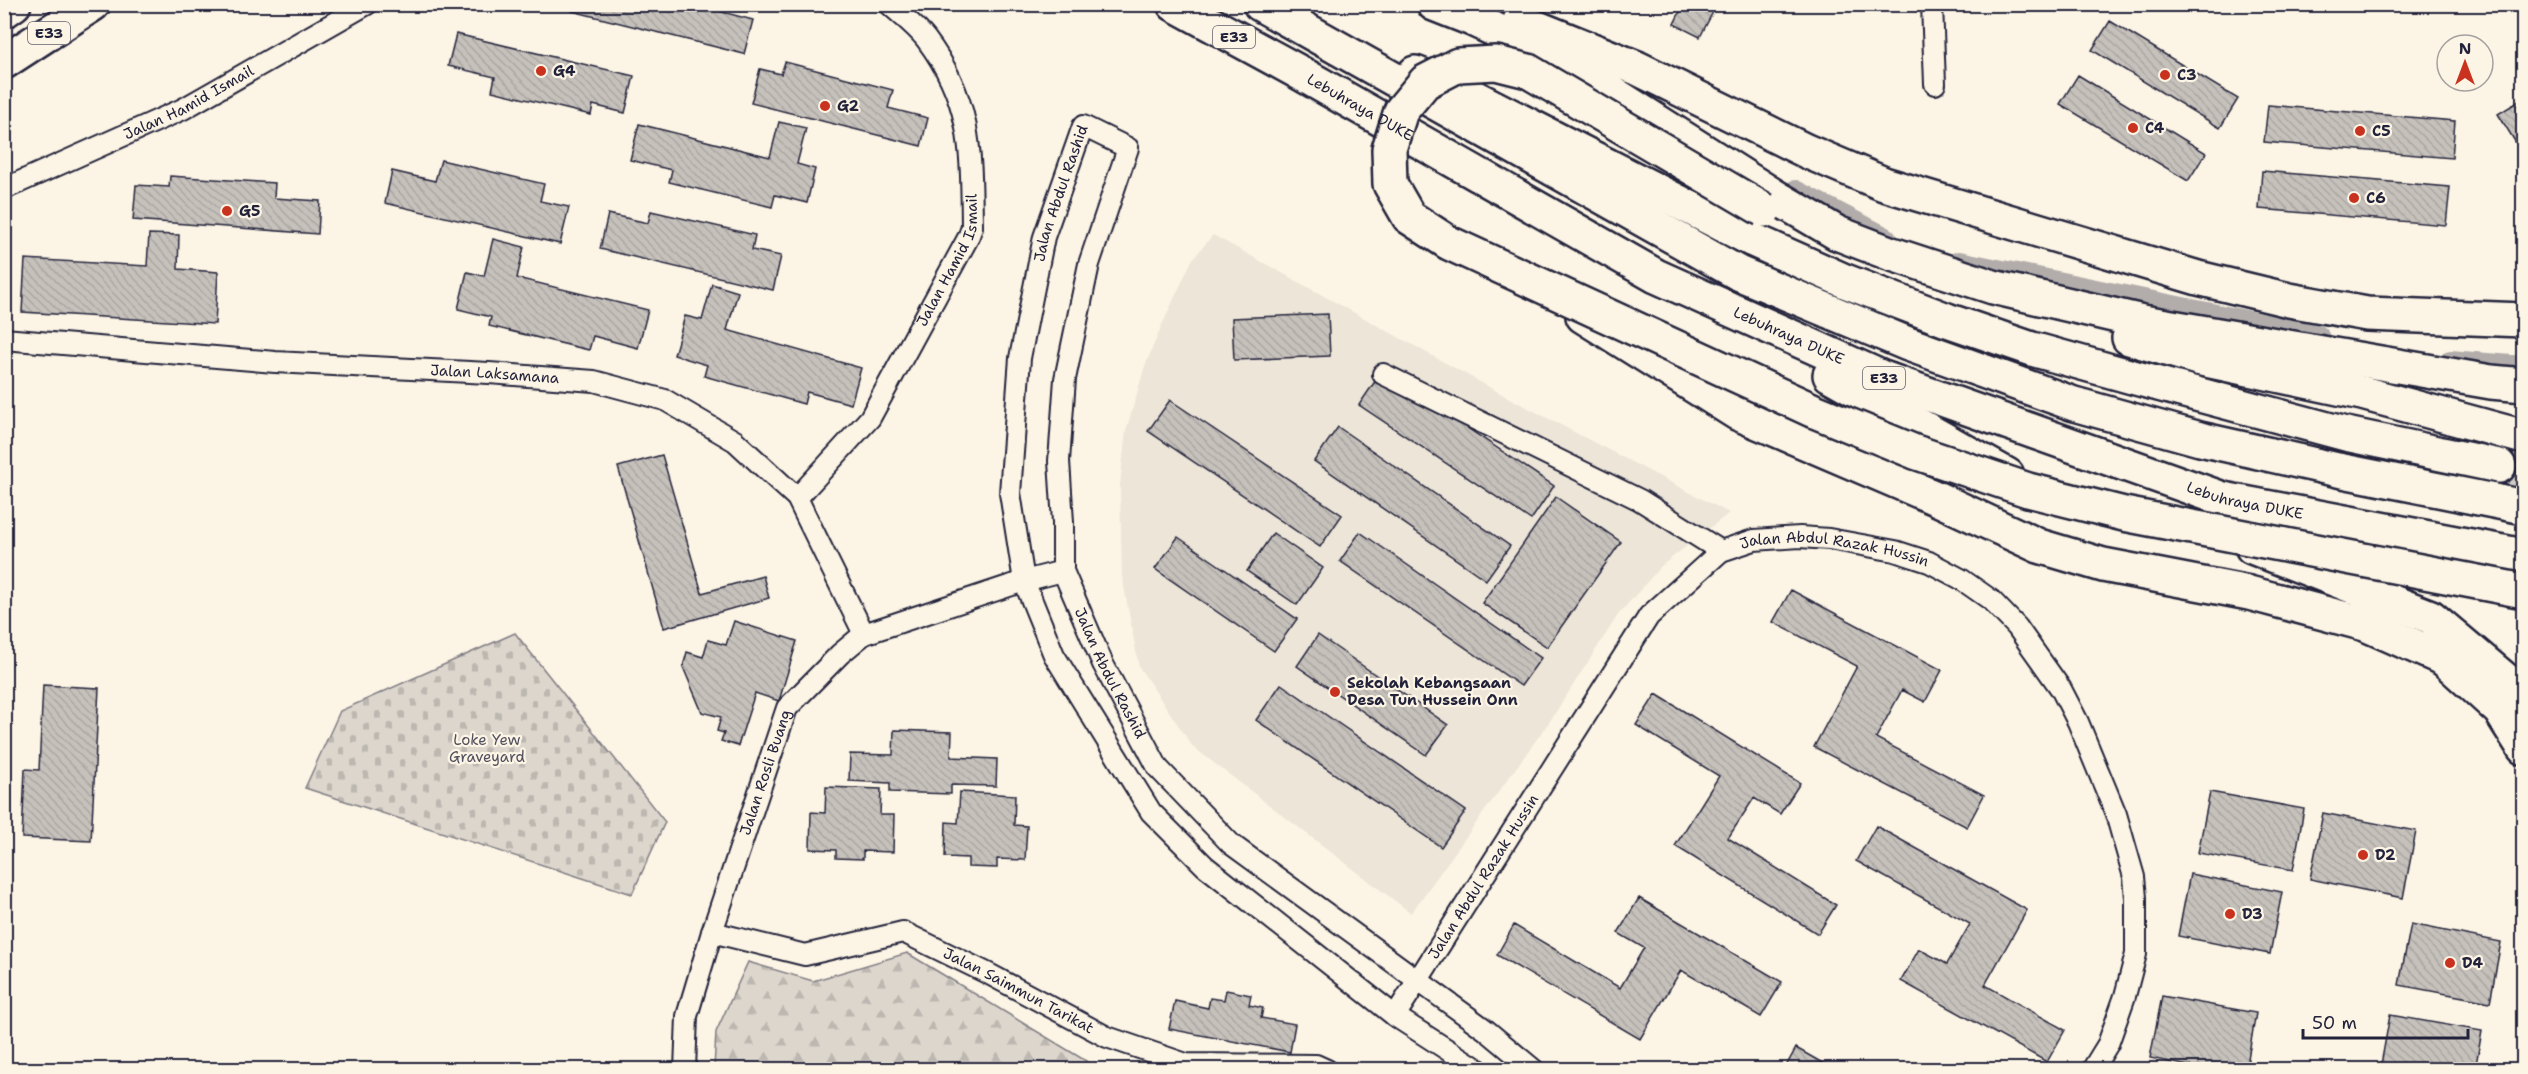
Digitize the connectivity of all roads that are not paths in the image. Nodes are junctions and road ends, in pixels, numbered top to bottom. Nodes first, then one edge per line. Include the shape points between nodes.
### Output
1 (14, 4) edge
2 (93, 4) edge
3 (367, 4) edge
4 (889, 4) edge
5 (1174, 4) edge
6 (1260, 4) edge
7 (1434, 4) edge
8 (1474, 4) edge
9 (1932, 4) edge
10 (4, 11) edge
11 (1311, 34) junction
12 (4, 62) edge
13 (1935, 84) dead end
14 (4, 189) edge
15 (1516, 274) junction
16 (1656, 276) junction
17 (2523, 320) edge
18 (2110, 332) junction
19 (4, 339) edge
20 (1383, 374) dead end
21 (2491, 382) junction
22 (2523, 385) edge
23 (2257, 409) junction
24 (2523, 437) edge
25 (2523, 445) tunnel mouth
26 (2499, 466) tunnel mouth
27 (797, 498) junction
28 (2523, 507) edge
29 (2247, 545) junction
30 (1721, 551) junction
31 (2523, 556) edge
32 (1064, 571) junction
33 (1024, 581) junction
34 (2523, 591) edge
35 (2523, 597) edge
36 (864, 634) junction
37 (2512, 705) edge
38 (2523, 748) edge
39 (712, 932) junction
40 (1416, 982) junction
41 (1395, 1016) junction
42 (685, 1070) edge
43 (1327, 1070) edge
44 (1479, 1070) edge
45 (1534, 1070) edge
46 (2092, 1070) edge

1 - 10 highway, E33
2 - 12 highway, E33
3 - 14 street, Jalan Hamid Ismail via 183,109
4 - 27 street, Jalan Hamid Ismail via 925,38 957,89 971,150 972,227 870,418
5 - 16 highway, Lebuhraya DUKE / E33
6 - 11 highway, E33
7 - 21 highway via 1528,45 1837,233 1889,253 1993,287 2143,322
8 - 17 highway via 1637,68 1806,151 1884,184 2199,278 2289,300 2367,314
9 - 13 street
11 - 23 highway via 1460,90 1753,240 1845,281 2032,348
11 - 28 highway, E33 via 1738,273 1908,344 2074,404 2200,439
15 - 18 highway, bridge via 1449,243 1409,217 1390,184 1389,149 1401,111 1425,82 1458,65 1496,63 1528,71 1799,230 1865,261 1935,287
15 - 34 highway, bridge via 1812,410 1915,452 2028,490 2124,514
15 - 37 highway, bridge via 1737,413 2039,546 2103,565 2249,593 2365,624 2444,659
16 - 29 highway via 2009,476
16 - 31 highway, Lebuhraya DUKE / E33 via 1883,378 2223,499
18 - 21 highway via 2199,347
18 - 24 highway via 2197,358 2362,393
19 - 27 street, Jalan Laksamana via 275,362 594,381 665,400 735,441
20 - 30 street via 1640,500
21 - 22 highway
23 - 25 highway via 2350,418 2497,447
23 - 26 highway via 2346,434
27 - 36 street, Jalan Laksamana
29 - 35 highway
29 - 37 highway via 2431,617 2514,687
30 - 40 street, Jalan Abdul Razak Hussin via 1649,616
30 - 46 street, Jalan Abdul Razak Hussin via 1754,540 1800,537 1862,543 1895,551 1929,562 1961,579 1991,600 2018,627 2061,690 2093,754 2134,877 2136,954 2118,1020
32 - 33 street, Jalan Rosli Buang
32 - 33 street, Jalan Abdul Rashid via 1059,461 1065,380 1089,264 1128,148 1083,126 1044,237 1020,358 1010,493
32 - 40 street, Jalan Abdul Rashid via 1103,664 1158,768 1231,844
33 - 36 street, Jalan Rosli Buang
33 - 41 street, Jalan Abdul Rashid via 1054,655 1150,812 1205,866
36 - 39 street, Jalan Rosli Buang via 787,708
37 - 38 highway
39 - 42 street, Jalan Rosli Buang via 687,1016
39 - 43 street, Jalan Saimmun Tarikat via 804,956 903,932 1107,1037 1186,1064 1316,1065
40 - 41 street, Jalan Abdul Razak Hussin
40 - 45 street, Jalan Abdul Rashid via 1486,1030
41 - 44 street, Jalan Abdul Rashid

